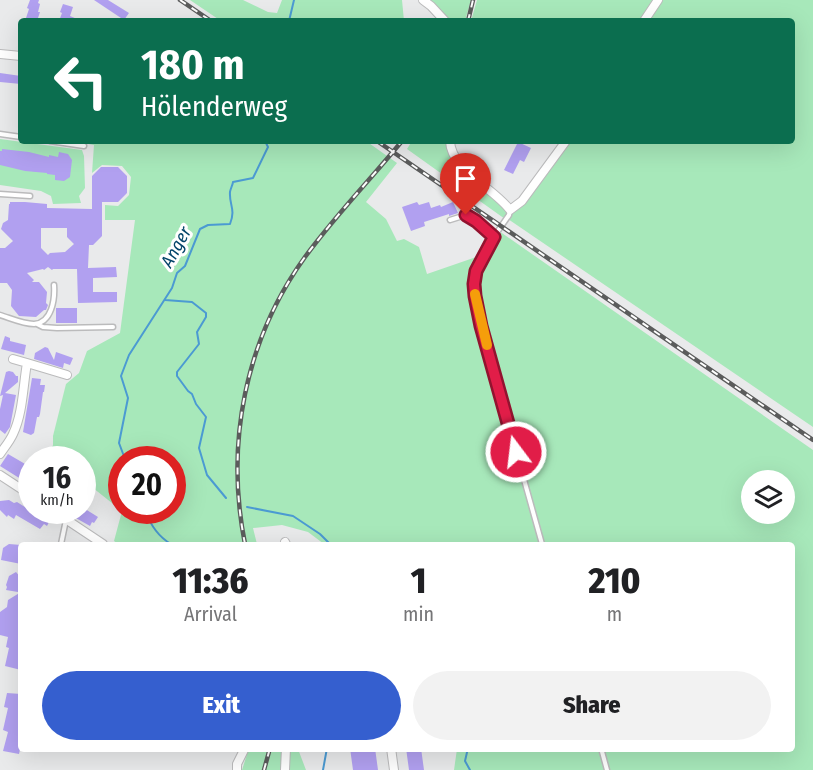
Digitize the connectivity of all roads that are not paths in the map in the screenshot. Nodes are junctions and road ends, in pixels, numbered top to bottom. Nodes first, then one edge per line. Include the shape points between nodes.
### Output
1 (423, 0) edge
2 (658, 0) edge
3 (442, 18) edge
4 (646, 18) edge
5 (0, 54) edge
6 (18, 56) edge
7 (0, 134) edge
8 (18, 137) edge
9 (70, 144) edge
10 (450, 144) edge
11 (564, 144) edge
12 (84, 146) dead end
13 (0, 194) edge
14 (30, 196) dead end
15 (510, 210) junction
16 (450, 220) dead end
17 (494, 237) junction
18 (54, 285) dead end
19 (0, 315) edge
20 (36, 324) junction
21 (113, 327) dead end
22 (13, 359) dead end
23 (27, 363) junction
24 (67, 375) dead end
25 (0, 454) edge
26 (0, 475) edge
27 (18, 487) edge
28 (65, 524) edge
29 (73, 524) edge
30 (61, 542) edge
31 (100, 542) edge
32 (541, 542) edge
33 (243, 752) edge
34 (286, 752) edge
35 (392, 752) edge
36 (602, 752) edge
37 (237, 770) edge
38 (285, 770) edge
39 (394, 770) edge
40 (607, 770) edge

1 - 3 street
2 - 4 street
5 - 6 street
7 - 8 lane
9 - 12 lane
10 - 15 street via 455,158
11 - 15 street via 522,201
13 - 14 lane
15 - 17 lane
16 - 17 lane via 466,215
17 - 32 lane via 476,271 475,296
18 - 20 lane via 49,314
19 - 20 lane
20 - 21 lane via 57,328
22 - 23 street
23 - 24 street
23 - 25 street via 20,413
26 - 27 street
28 - 30 lane
29 - 31 street
33 - 37 street
34 - 38 street
35 - 39 street
36 - 40 lane

